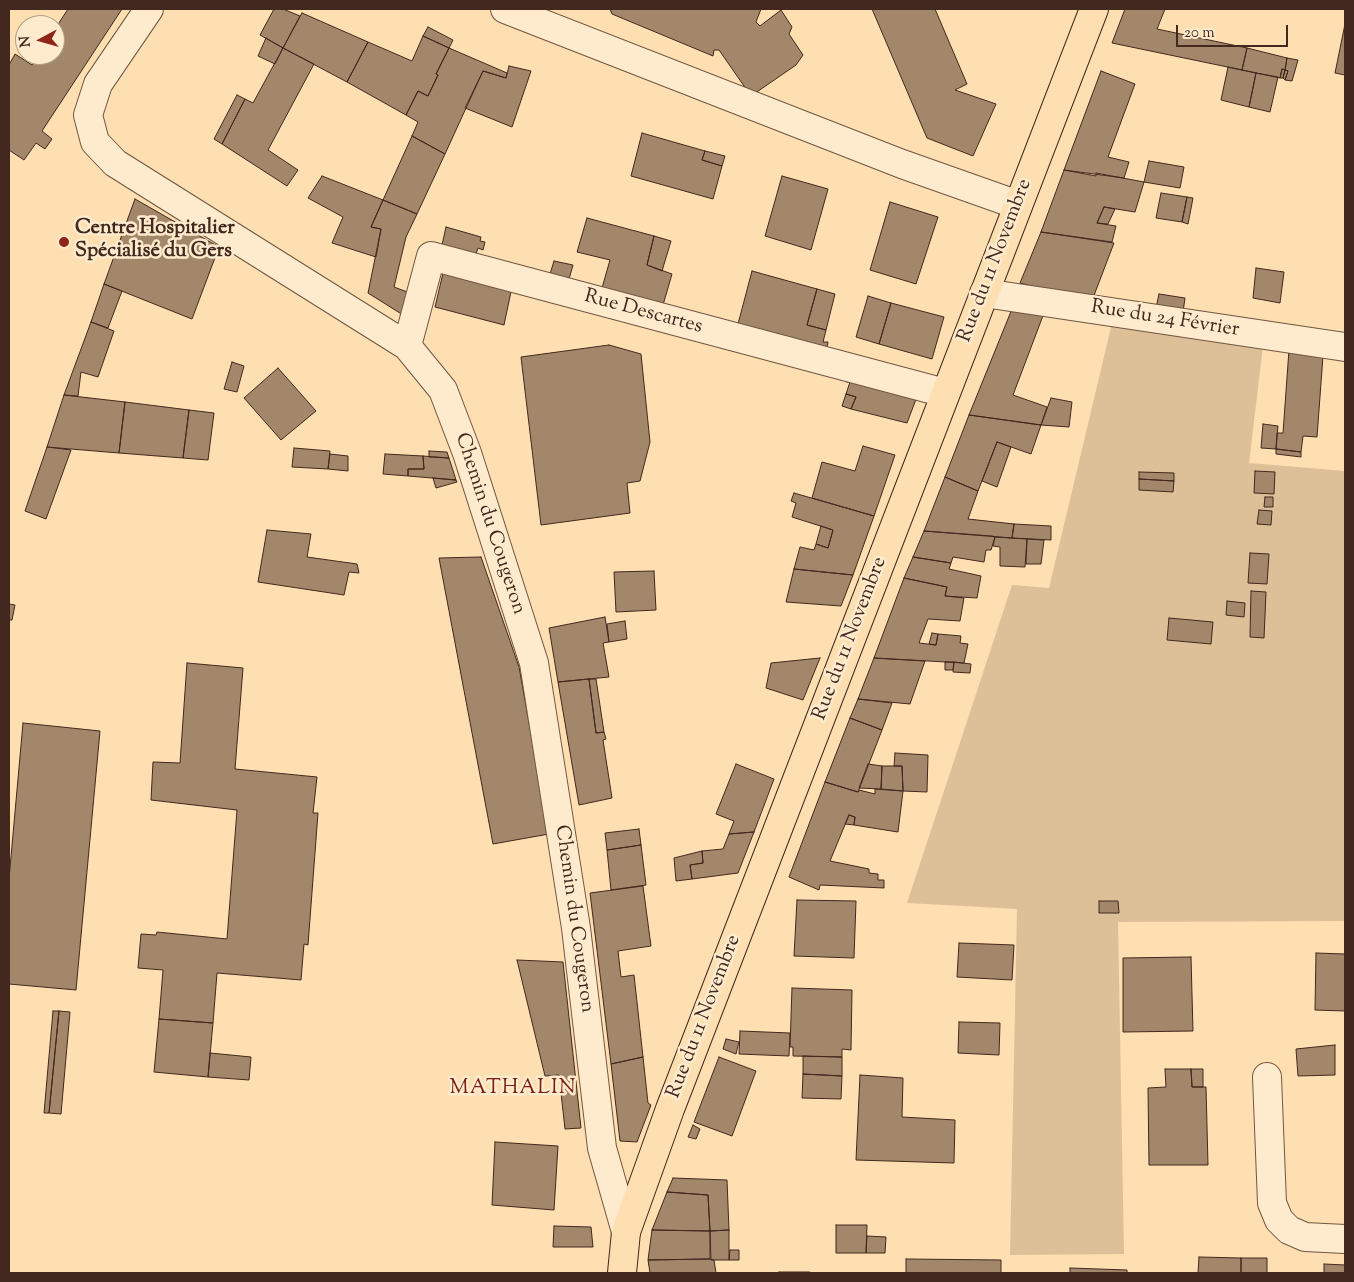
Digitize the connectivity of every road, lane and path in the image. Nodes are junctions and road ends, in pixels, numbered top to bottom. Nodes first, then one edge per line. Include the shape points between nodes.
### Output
1 (149, 9) edge
2 (506, 9) edge
3 (1094, 9) edge
4 (1018, 204) junction
5 (984, 293) junction
6 (406, 346) junction
7 (1345, 347) edge
8 (945, 393) junction
9 (1267, 1077) dead end
10 (626, 1232) junction
11 (1345, 1239) edge
12 (622, 1273) edge

1 - 6 street, Chemin du Cougeron via 98,84 88,115 95,142 115,163
2 - 4 street via 902,164
3 - 4 main road, Rue du 11 Novembre
4 - 5 main road, Rue du 11 Novembre
5 - 7 street, Rue du 24 Février
5 - 8 main road, Rue du 11 Novembre
6 - 8 street, Rue Descartes via 432,256
6 - 10 street, Chemin du Cougeron via 443,390 467,453 534,663 576,928 602,1148
8 - 10 main road, Rue du 11 Novembre via 670,1109
9 - 11 street via 1272,1203 1279,1220 1289,1230 1305,1237
10 - 12 main road, Rue du 11 Novembre

